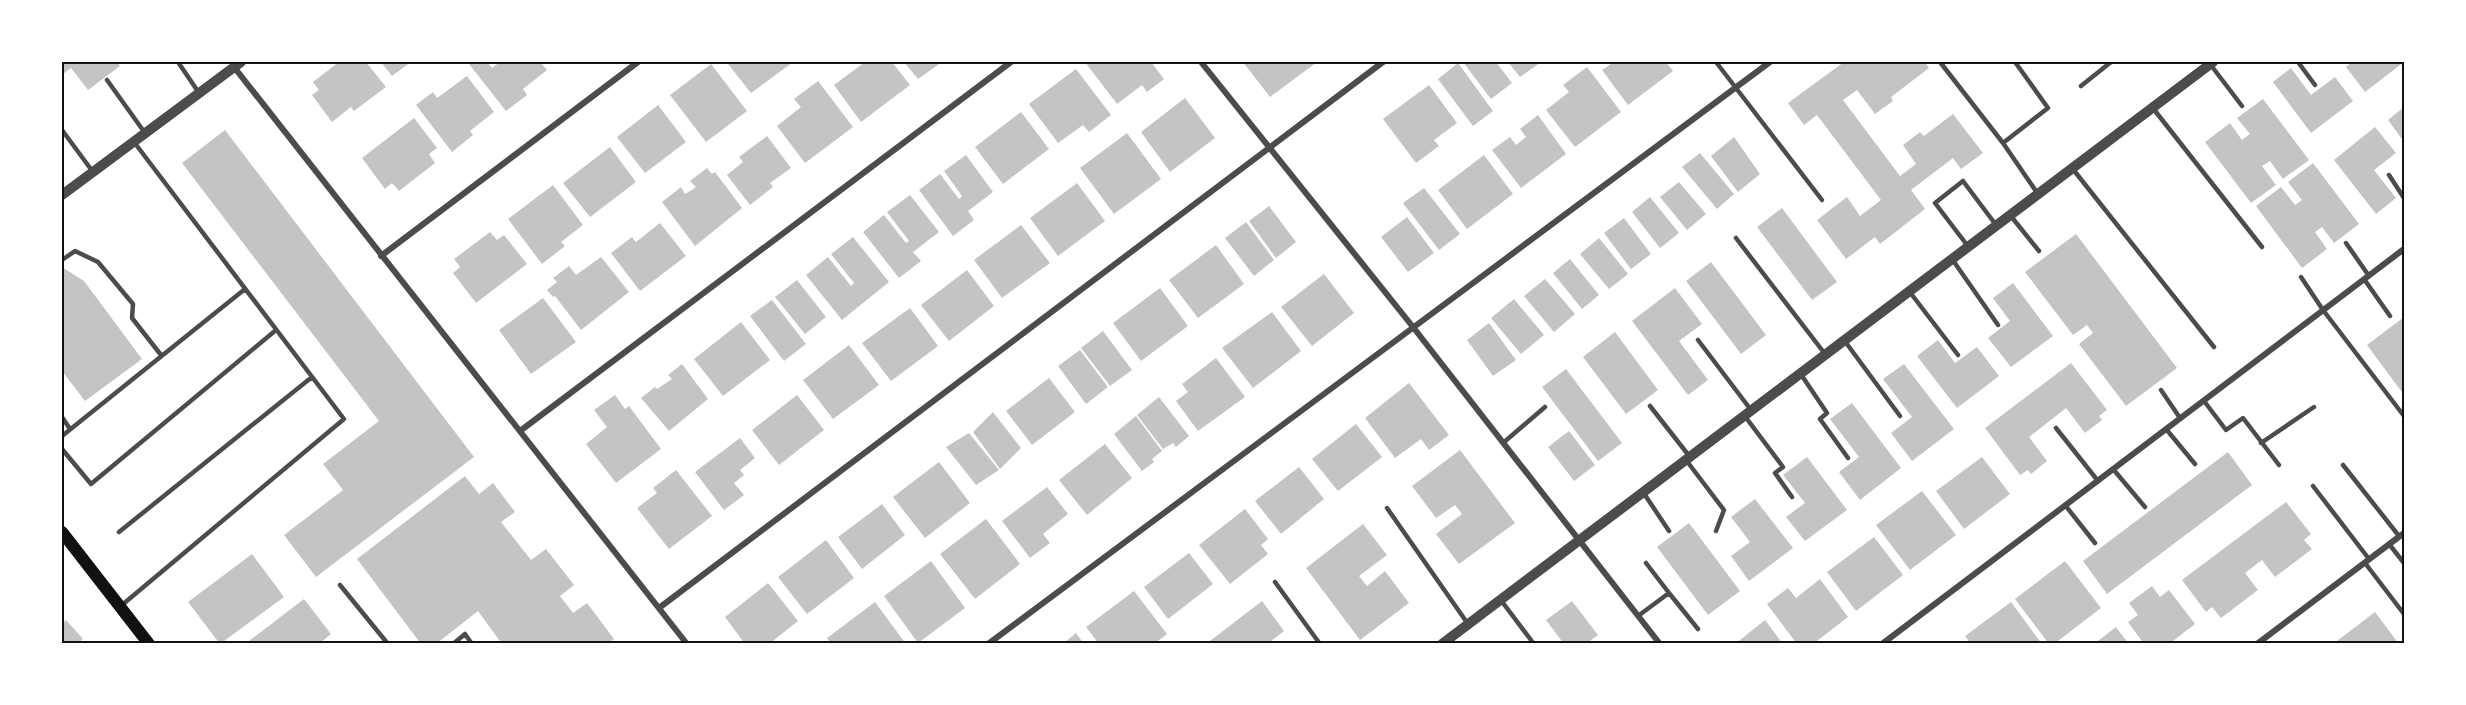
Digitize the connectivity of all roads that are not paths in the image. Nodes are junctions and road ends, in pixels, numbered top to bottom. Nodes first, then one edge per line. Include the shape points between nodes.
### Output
1 (178, 62) edge
2 (638, 62) edge
3 (1011, 62) edge
4 (1201, 62) edge
5 (1383, 62) edge
6 (1716, 62) edge
7 (1770, 62) edge
8 (1940, 62) edge
9 (2014, 62) edge
10 (2111, 62) edge
11 (2298, 62) edge
12 (2212, 63) edge
13 (237, 64) edge
14 (107, 80) dead end
15 (2315, 85) dead end
16 (2081, 86) dead end
17 (1735, 87) junction
18 (199, 93) junction
19 (2242, 106) dead end
20 (2152, 107) junction
21 (62, 130) edge
22 (145, 133) junction
23 (133, 142) junction
24 (2003, 143) junction
25 (1269, 147) junction
26 (2072, 168) junction
27 (93, 171) junction
28 (2389, 175) dead end
29 (2038, 194) junction
30 (62, 195) edge
31 (2404, 198) edge
32 (1822, 200) dead end
33 (2010, 215) junction
34 (1996, 225) junction
35 (1736, 238) dead end
36 (2346, 243) dead end
37 (1968, 246) junction
38 (2262, 247) dead end
39 (2404, 249) edge
40 (2039, 251) dead end
41 (381, 256) junction
42 (1952, 259) junction
43 (62, 260) edge
44 (2301, 277) dead end
45 (2366, 278) junction
46 (245, 289) junction
47 (1909, 291) junction
48 (2323, 310) junction
49 (2390, 316) dead end
50 (1998, 325) dead end
51 (1413, 327) junction
52 (276, 330) junction
53 (1698, 340) dead end
54 (1844, 340) junction
55 (2214, 347) dead end
56 (1825, 354) junction
57 (161, 355) junction
58 (1958, 355) dead end
59 (1800, 373) junction
60 (312, 377) junction
61 (2161, 390) dead end
62 (2204, 401) junction
63 (1650, 406) dead end
64 (1545, 407) dead end
65 (2314, 407) dead end
66 (1748, 413) junction
67 (1900, 416) dead end
68 (2404, 416) edge
69 (62, 417) edge
70 (2180, 418) junction
71 (2056, 428) dead end
72 (70, 429) junction
73 (2166, 429) junction
74 (520, 431) junction
75 (62, 436) edge
76 (1503, 443) junction
77 (2261, 443) junction
78 (62, 450) edge
79 (1688, 458) junction
80 (1848, 458) dead end
81 (2195, 464) dead end
82 (2279, 465) dead end
83 (2343, 465) dead end
84 (2113, 469) junction
85 (2098, 480) junction
86 (2313, 486) dead end
87 (1643, 492) junction
88 (1792, 497) dead end
89 (2065, 505) junction
90 (2145, 507) dead end
91 (1387, 508) dead end
92 (1669, 531) dead end
93 (1716, 531) dead end
94 (62, 532) edge
95 (119, 532) dead end
96 (2402, 535) edge
97 (1578, 540) junction
98 (2095, 543) dead end
99 (2389, 544) junction
100 (2367, 561) junction
101 (1646, 563) dead end
102 (2404, 563) edge
103 (1275, 582) dead end
104 (340, 585) dead end
105 (1669, 593) junction
106 (1500, 600) junction
107 (120, 606) junction
108 (659, 608) junction
109 (2404, 614) edge
110 (1638, 616) junction
111 (1468, 624) junction
112 (1698, 628) dead end
113 (149, 644) edge
114 (388, 644) edge
115 (453, 644) edge
116 (472, 644) edge
117 (687, 644) edge
118 (988, 644) edge
119 (1320, 644) edge
120 (1442, 644) edge
121 (1534, 644) edge
122 (1660, 644) edge
123 (1882, 644) edge
124 (2257, 644) edge

1 - 18 lane
2 - 41 street
3 - 74 street
4 - 25 street
5 - 25 street
6 - 17 lane
7 - 17 street
8 - 24 lane
9 - 24 lane via 2048,108
10 - 16 lane
11 - 15 lane
12 - 19 lane
12 - 20 street
13 - 18 street
13 - 41 street
14 - 22 lane
17 - 32 lane
17 - 51 street
18 - 22 street
20 - 26 street
20 - 38 lane
21 - 27 lane
22 - 23 street
23 - 27 street
23 - 46 lane
24 - 29 lane
25 - 51 street
25 - 108 street
26 - 29 street
26 - 55 lane
27 - 30 street
28 - 31 lane
29 - 33 street
33 - 34 street
33 - 40 lane
34 - 37 street
34 - 37 lane via 1963,181 1935,204
35 - 56 lane
36 - 45 lane
37 - 42 street
39 - 45 street
41 - 74 street
42 - 47 street
42 - 50 lane
43 - 57 lane via 75,251 98,262 133,304 132,318
44 - 48 lane
45 - 48 street
45 - 49 lane
46 - 52 lane
46 - 57 lane
47 - 54 street
47 - 58 lane
48 - 62 street
48 - 68 lane
51 - 76 street
51 - 118 street
52 - 60 lane
52 - 78 lane via 91,484
53 - 66 lane
54 - 56 street
54 - 67 lane
56 - 59 street
57 - 72 lane
59 - 66 street
59 - 80 lane via 1827,412 1820,419
60 - 95 lane
60 - 107 lane via 344,419
61 - 70 lane
62 - 70 street
62 - 77 lane via 2226,430 2243,418
63 - 79 lane
64 - 76 lane
65 - 77 lane
66 - 79 street
66 - 88 lane via 1783,467 1775,474
69 - 72 lane
70 - 73 street
71 - 85 lane
72 - 75 lane
73 - 81 lane
73 - 84 street
74 - 108 street
76 - 97 street
77 - 82 lane
79 - 87 street
79 - 93 lane via 1724,510
83 - 96 lane
84 - 85 street
84 - 90 lane
85 - 89 street
86 - 100 lane
87 - 92 lane
87 - 97 street
89 - 98 lane
89 - 123 street
91 - 111 lane
94 - 107 main road
96 - 99 street
97 - 106 street
97 - 110 street
99 - 100 street
99 - 102 lane
100 - 109 lane
100 - 124 street
101 - 105 lane
103 - 119 lane
104 - 114 lane
105 - 110 lane
105 - 112 lane
106 - 111 street
106 - 121 lane
107 - 113 main road
108 - 117 street
110 - 122 street
111 - 120 street
115 - 116 lane via 465,634

